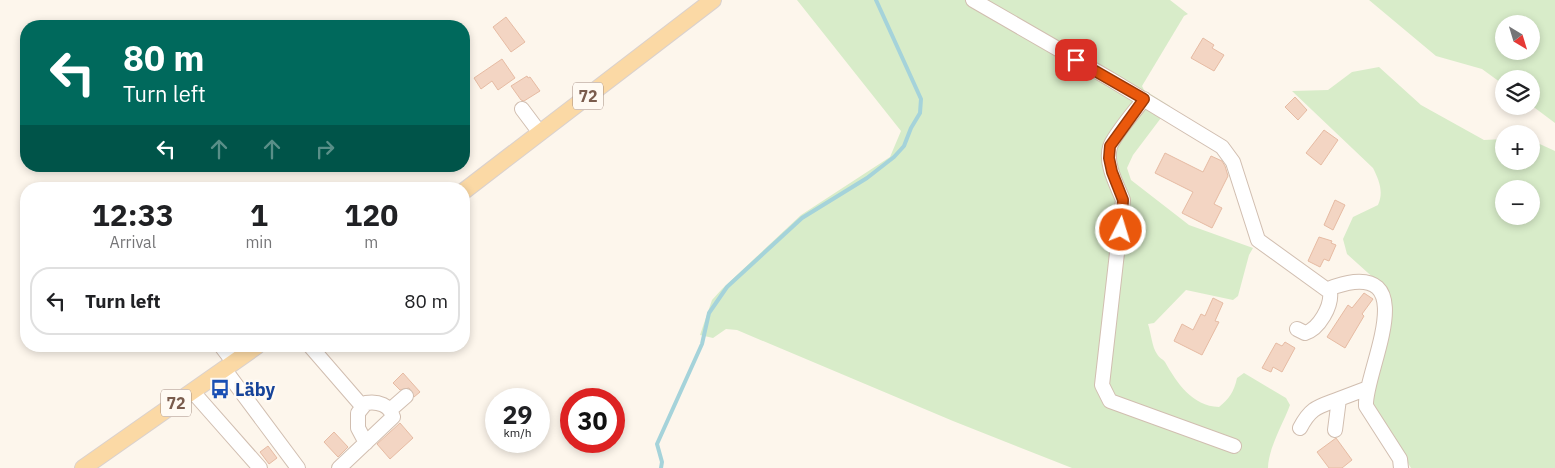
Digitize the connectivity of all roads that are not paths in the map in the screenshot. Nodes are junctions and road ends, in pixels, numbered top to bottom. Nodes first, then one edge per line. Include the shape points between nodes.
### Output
1 (713, 0) edge
2 (973, 0) edge
3 (1144, 99) junction
4 (522, 109) dead end
5 (540, 133) junction
6 (470, 186) edge
7 (1328, 289) junction
8 (1297, 330) dead end
9 (224, 352) edge
10 (249, 352) edge
11 (315, 352) edge
12 (230, 366) junction
13 (1368, 388) junction
14 (193, 392) junction
15 (406, 396) dead end
16 (1339, 399) junction
17 (362, 406) junction
18 (390, 410) junction
19 (1300, 428) dead end
20 (1335, 430) dead end
21 (366, 442) junction
22 (1234, 446) dead end
23 (94, 465) edge
24 (260, 468) edge
25 (298, 468) edge
26 (339, 468) edge
27 (1401, 468) edge

1 - 5 main road, 72
2 - 3 street
3 - 7 street via 1222,147 1233,162 1258,240
3 - 22 street via 1110,146 1112,172 1123,200 1102,385 1110,401
4 - 5 street
5 - 6 main road, 72
7 - 8 street via 1330,300 1317,326 1305,334
7 - 13 street via 1359,282 1377,286 1384,293 1386,312
9 - 12 street
10 - 12 main road, 72
11 - 17 street
12 - 14 main road, 72
12 - 25 street
13 - 16 street
13 - 27 street via 1367,410 1400,459
14 - 23 main road, 72
14 - 24 street
15 - 18 street
16 - 19 street via 1314,408
16 - 20 street
17 - 18 street via 380,403
17 - 21 street via 357,422
18 - 21 street via 393,417
21 - 26 street

